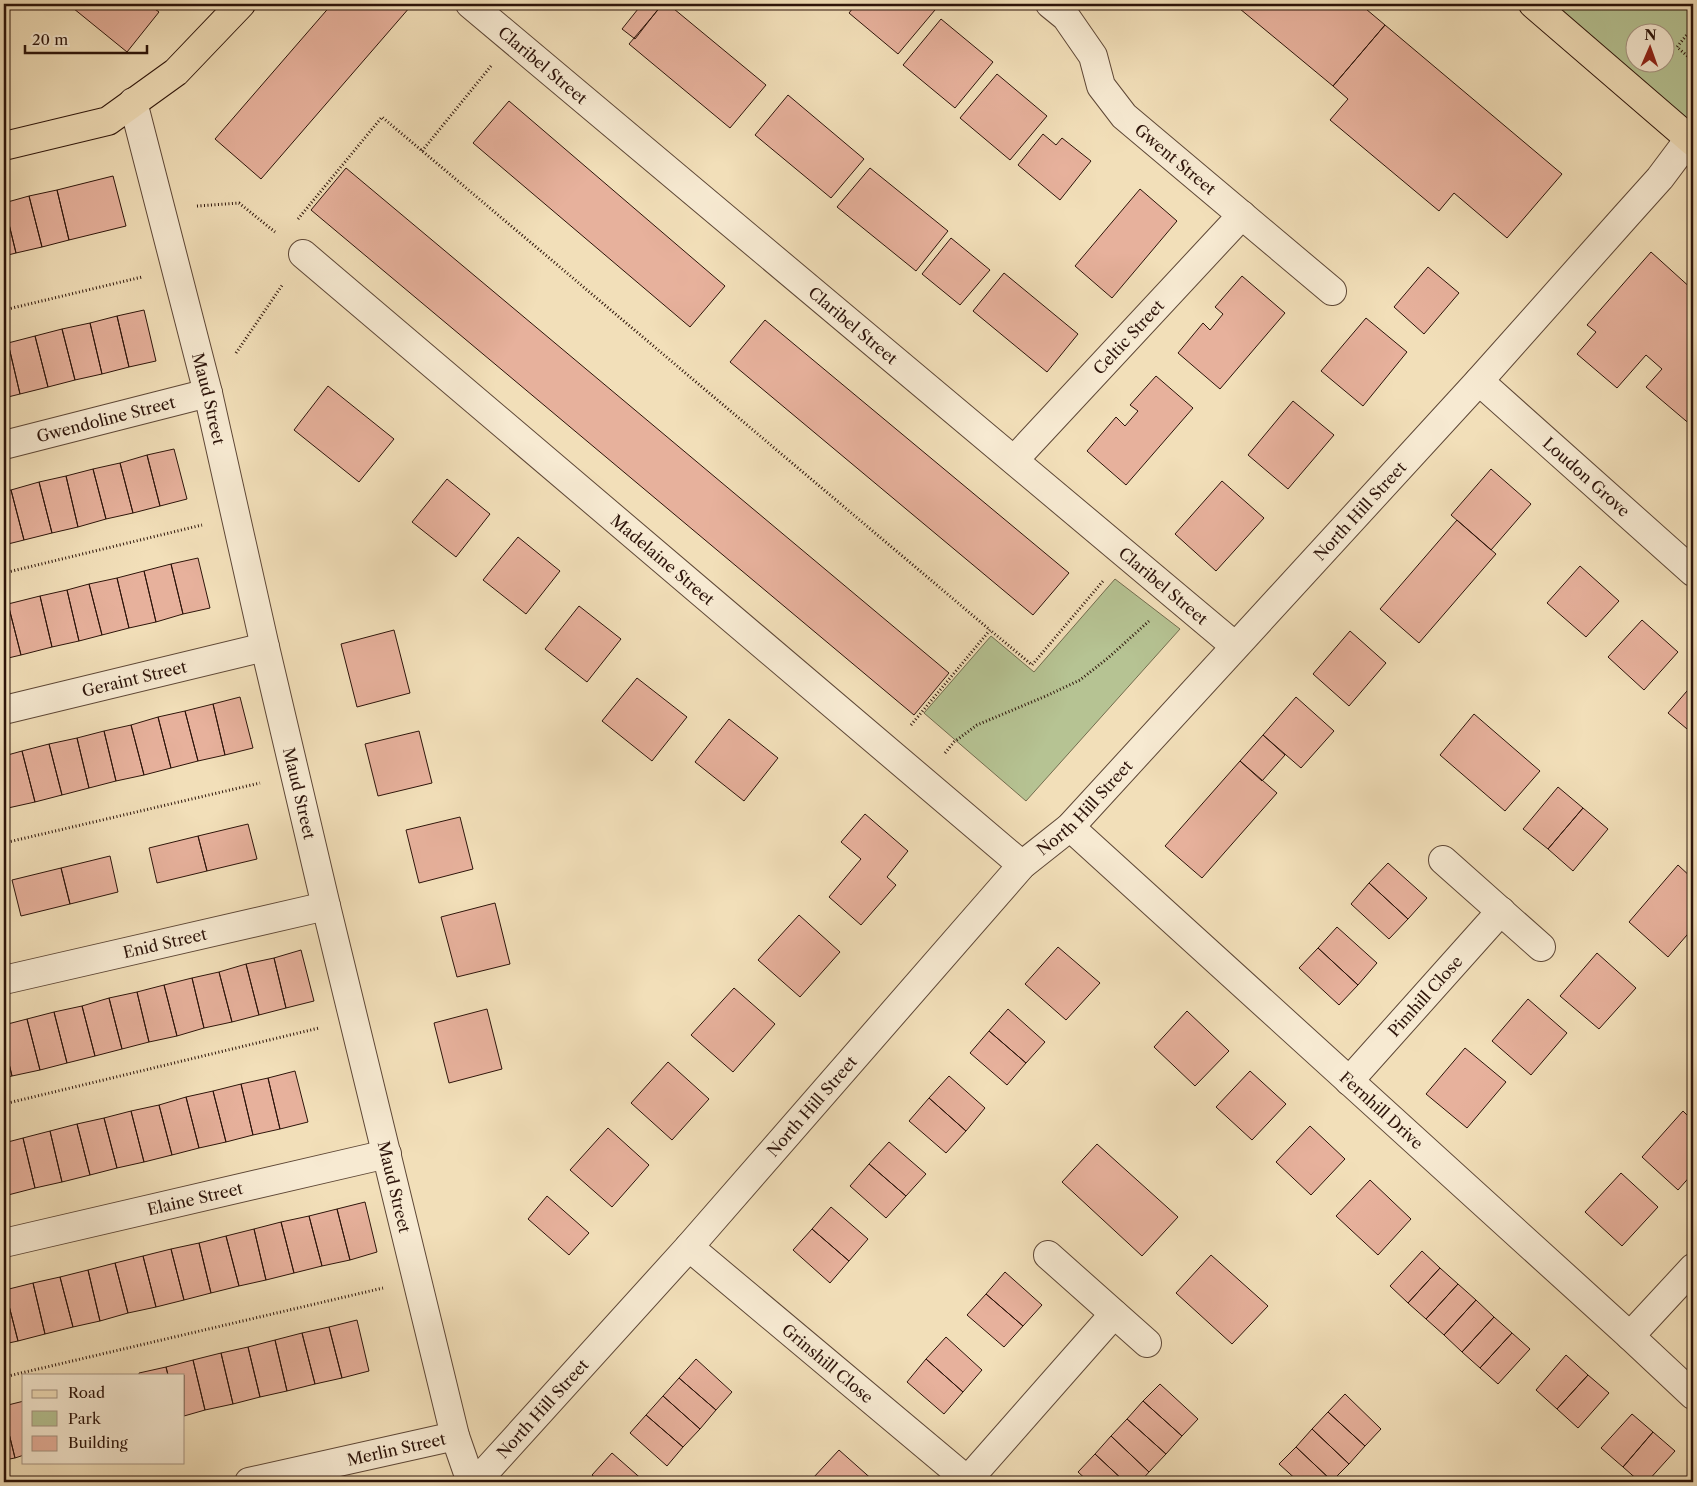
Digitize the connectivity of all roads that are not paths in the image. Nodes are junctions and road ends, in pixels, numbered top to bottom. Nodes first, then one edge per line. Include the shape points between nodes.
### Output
1 (241, 4) edge
2 (470, 4) edge
3 (1050, 4) edge
4 (1533, 4) edge
5 (133, 102) junction
6 (1692, 138) edge
7 (4, 146) edge
8 (1242, 215) junction
9 (293, 246) road end
10 (1332, 291) dead end
11 (1479, 381) junction
12 (208, 392) junction
13 (4, 445) edge
14 (1014, 460) junction
15 (1693, 572) edge
16 (1235, 646) junction
17 (265, 647) junction
18 (4, 710) edge
19 (1070, 827) junction
20 (1443, 860) dead end
21 (1022, 865) junction
22 (326, 906) junction
23 (1501, 911) junction
24 (1541, 947) dead end
25 (4, 980) edge
26 (1349, 1081) junction
27 (387, 1154) junction
28 (4, 1243) edge
29 (689, 1247) junction
30 (1048, 1255) dead end
31 (1693, 1268) edge
32 (1114, 1314) junction
33 (1630, 1336) junction
34 (1147, 1344) dead end
35 (1693, 1395) edge
36 (455, 1436) junction
37 (967, 1481) edge
38 (249, 1482) edge
39 (471, 1482) edge
40 (476, 1482) edge

1 - 5 main road via 176,72
2 - 14 street, Claribel Street
3 - 8 street, Gwent Street via 1066,17 1093,56 1101,86 1124,116
4 - 6 main road
5 - 7 main road via 108,121
5 - 12 street, Maud Street
6 - 11 street, North Hill Street
8 - 10 street, Gwent Street
8 - 14 street, Celtic Street
9 - 21 street, Madelaine Street
11 - 15 street, Loudon Grove
11 - 16 street, North Hill Street
12 - 13 street, Gwendoline Street
12 - 17 street, Maud Street
14 - 16 street, Claribel Street
16 - 19 street, North Hill Street
17 - 18 street, Geraint Street
17 - 22 street, Maud Street
19 - 21 street, North Hill Street
19 - 26 street, Fernhill Drive
20 - 23 street
21 - 29 street, North Hill Street
22 - 25 street, Enid Street
22 - 27 street, Maud Street
23 - 24 street
23 - 26 street, Pimhill Close
26 - 33 street, Fernhill Drive
27 - 28 street, Elaine Street
27 - 36 street, Maud Street
29 - 37 street, Grinshill Close
29 - 40 street, North Hill Street
30 - 32 street
31 - 33 street
32 - 34 street
32 - 37 street, Grinshill Close
33 - 35 street, Fernhill Drive
36 - 38 street, Merlin Street
36 - 39 street, Maud Street

